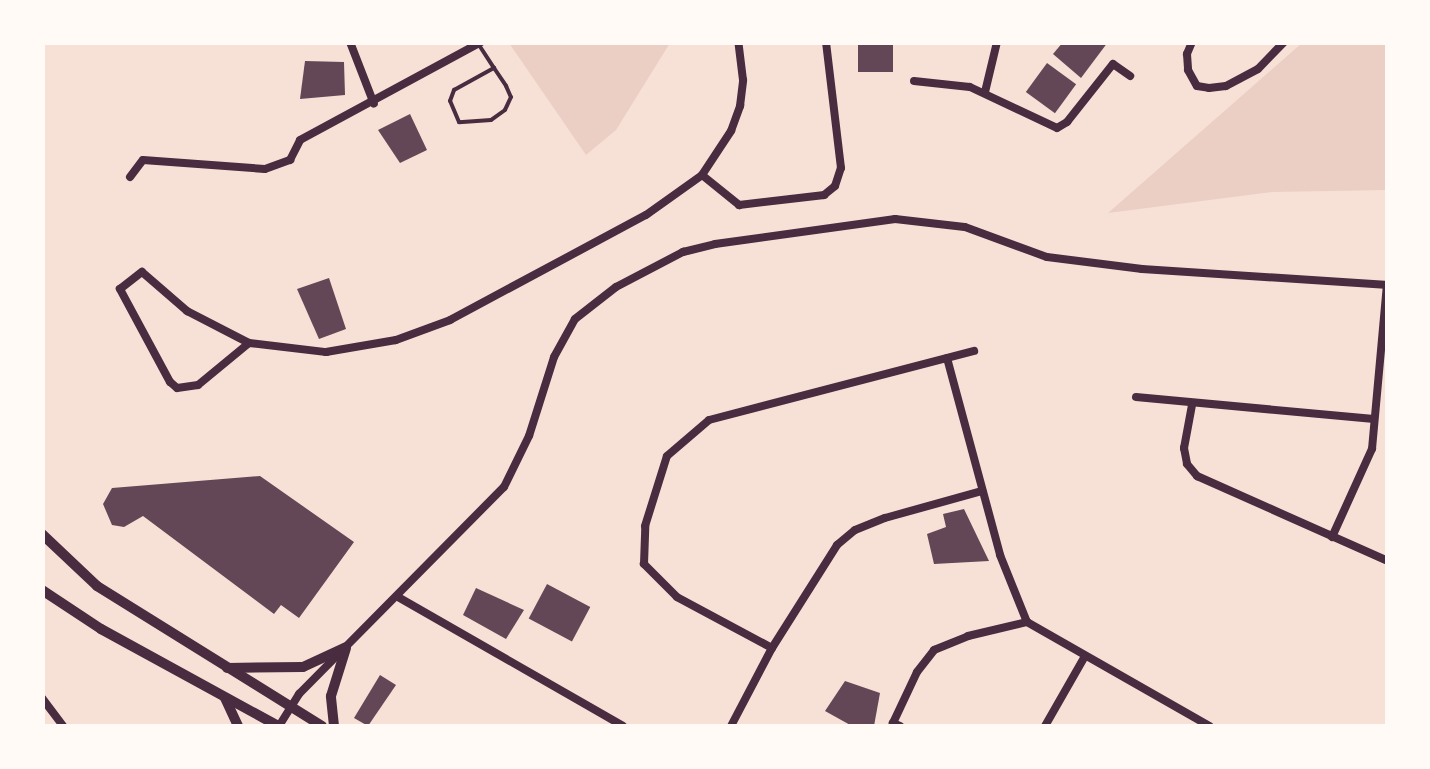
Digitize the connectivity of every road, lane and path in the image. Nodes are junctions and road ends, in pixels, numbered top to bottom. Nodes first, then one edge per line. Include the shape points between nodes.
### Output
1 (350, 42) edge
2 (738, 42) edge
3 (826, 42) edge
4 (997, 42) edge
5 (1192, 42) edge
6 (1284, 42) edge
7 (480, 44) edge
8 (494, 68) junction
9 (1130, 76) dead end
10 (914, 80) dead end
11 (985, 92) junction
12 (374, 104) junction
13 (702, 175) junction
14 (130, 177) dead end
15 (1387, 285) edge
16 (249, 343) junction
17 (974, 351) dead end
18 (948, 358) junction
19 (1136, 397) dead end
20 (1192, 405) junction
21 (1374, 418) junction
22 (982, 491) junction
23 (42, 534) edge
24 (1332, 537) junction
25 (1388, 561) edge
26 (42, 590) edge
27 (398, 597) junction
28 (1027, 622) junction
29 (346, 647) junction
30 (772, 648) junction
31 (1084, 658) junction
32 (227, 668) junction
33 (224, 697) junction
34 (42, 698) edge
35 (290, 706) junction
36 (63, 726) edge
37 (238, 726) edge
38 (279, 726) edge
39 (322, 726) edge
40 (334, 726) edge
41 (623, 726) edge
42 (730, 726) edge
43 (900, 726) edge
44 (1045, 726) edge
45 (1209, 726) edge

1 - 12 street
2 - 13 street via 740,106
3 - 13 street via 841,168 835,186 824,195 739,204
4 - 11 street
5 - 6 street via 1188,70 1197,86 1209,88 1258,69
7 - 8 lane
7 - 12 street
8 - 8 lane via 511,97 505,110 492,120 459,122 450,102 454,90
9 - 11 street via 1114,64 1057,128
10 - 11 street
12 - 14 street via 300,140 290,160 265,170 143,160
13 - 16 street via 680,195 450,320 396,340 326,352
15 - 21 street
15 - 27 street via 1047,257 965,227 895,219 684,252 616,286 575,319 504,487
16 - 16 street via 187,311 142,272 120,289 177,388 198,385
17 - 18 street
18 - 22 street
18 - 30 street via 709,420 667,456 645,526 644,564 677,598
19 - 20 street
20 - 21 street
20 - 24 street via 1184,448 1186,464 1198,476
21 - 24 street via 1372,449
22 - 28 street
22 - 30 street via 855,530 822,563
23 - 32 street via 97,586
24 - 25 street
26 - 33 street
27 - 29 street
27 - 41 street
28 - 31 street
28 - 43 street via 934,650 893,723
29 - 32 street via 304,667
29 - 35 street
29 - 40 street via 330,696
30 - 42 street
31 - 44 street
31 - 45 street
32 - 35 street
33 - 37 street
33 - 38 street
34 - 36 street
35 - 38 street
35 - 39 street

